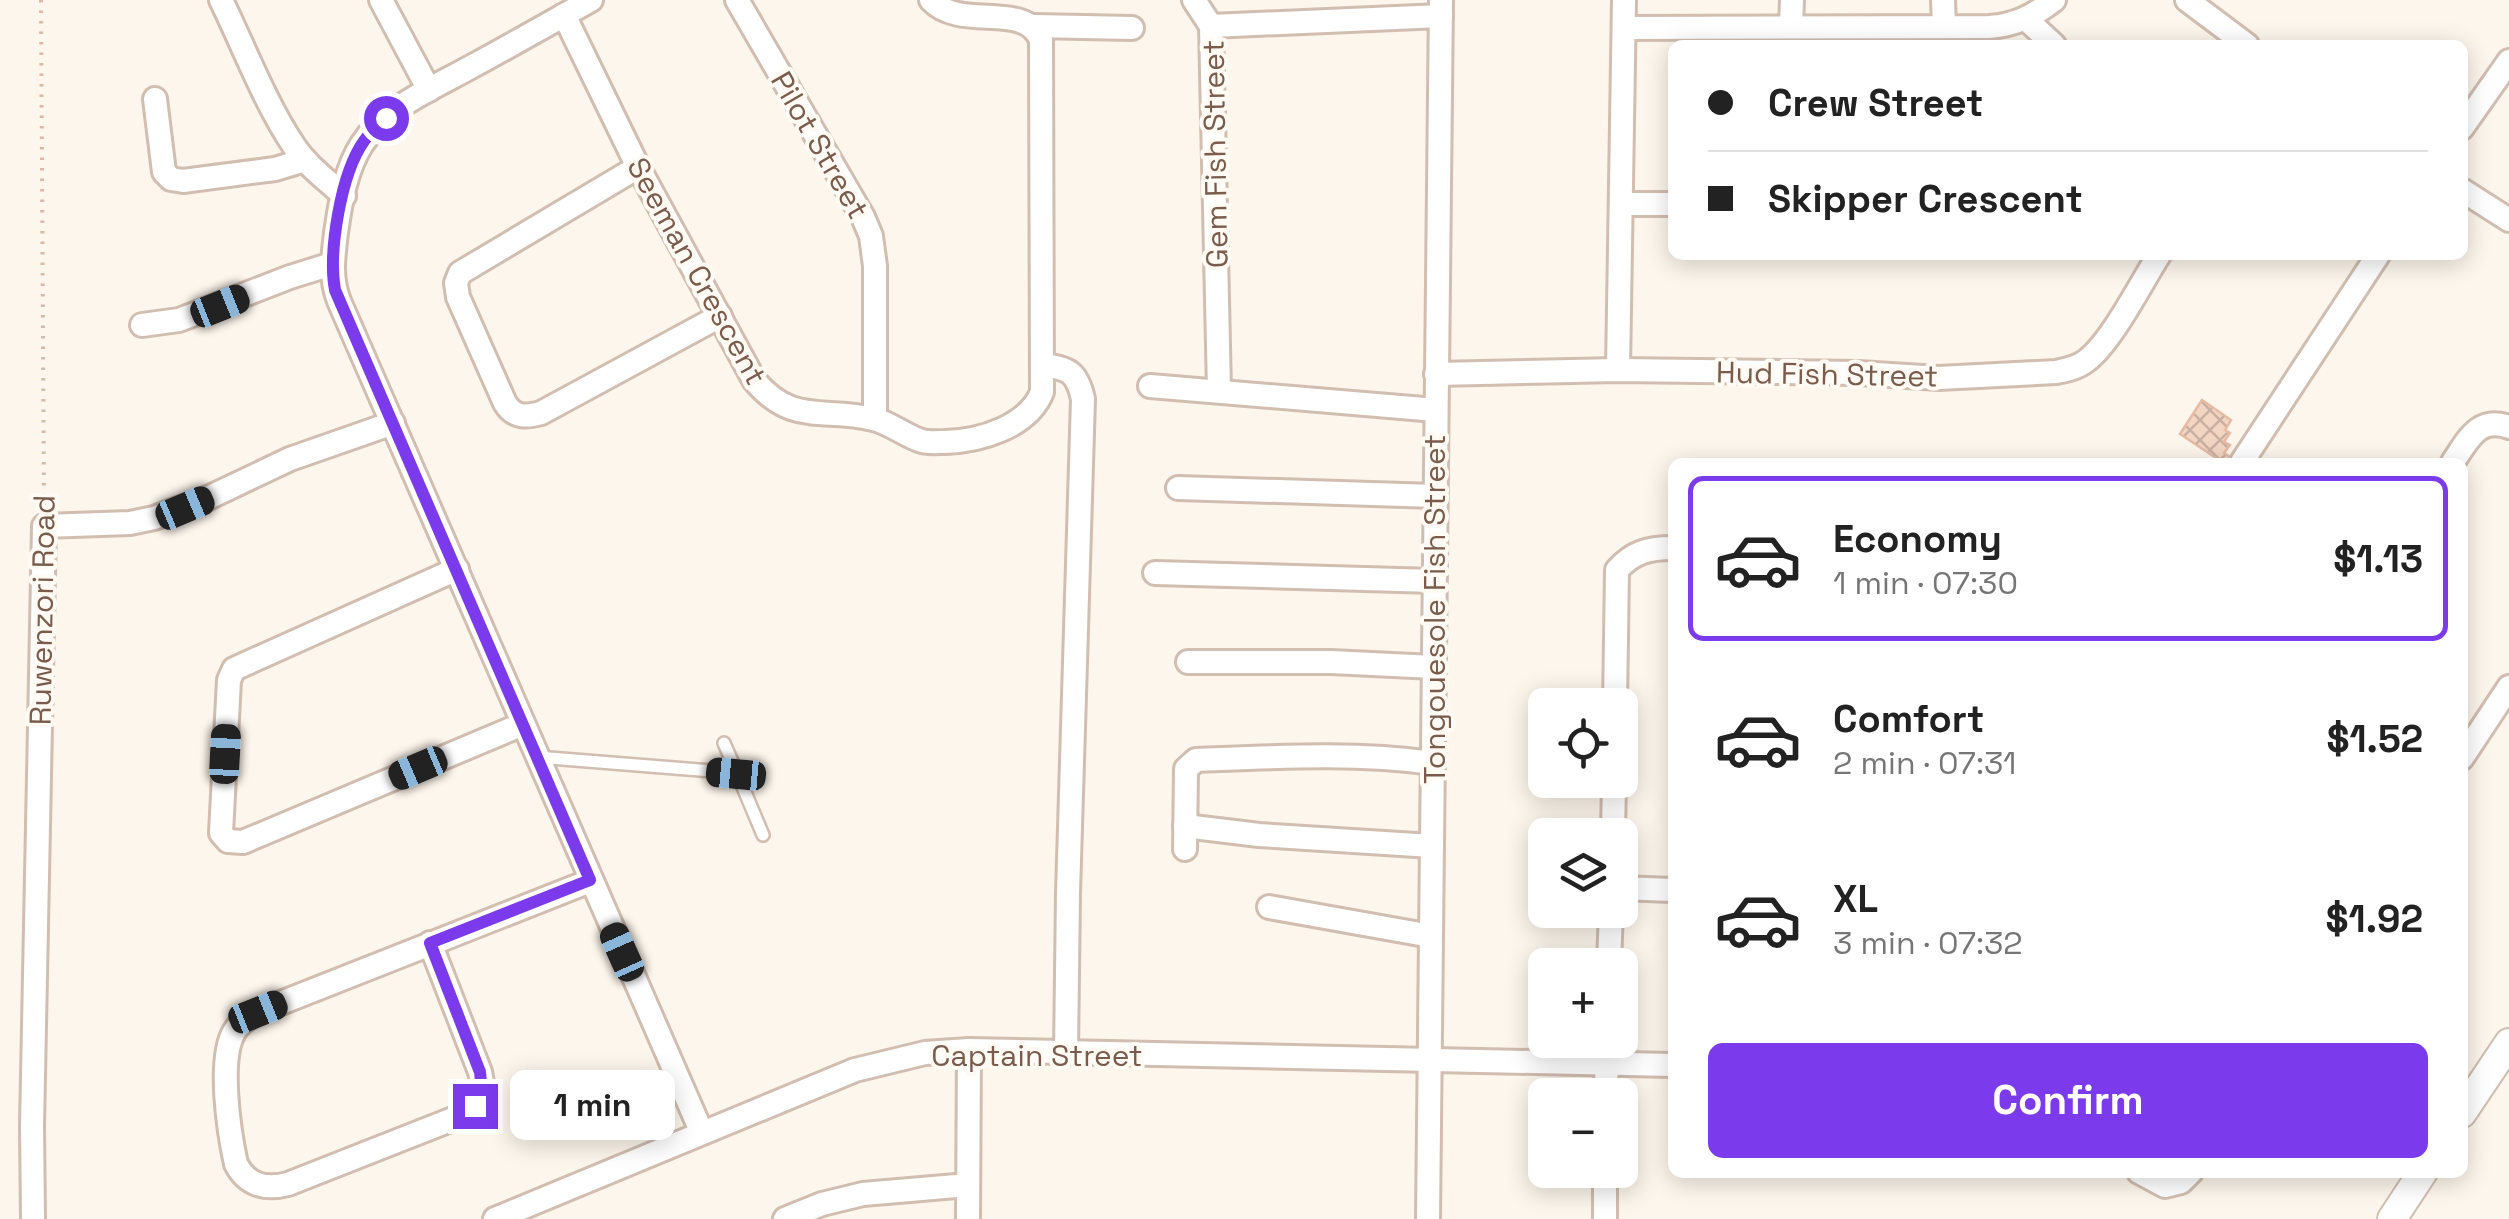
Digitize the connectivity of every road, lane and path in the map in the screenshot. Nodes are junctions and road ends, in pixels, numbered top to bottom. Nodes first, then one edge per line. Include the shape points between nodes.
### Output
1 (41, 0) edge
2 (221, 0) edge
3 (382, 0) edge
4 (591, 0) edge
5 (736, 0) edge
6 (931, 0) edge
7 (1194, 0) edge
8 (1624, 0) edge
9 (1792, 0) edge
10 (1944, 0) edge
11 (2054, 0) edge
12 (2192, 2) edge
13 (1441, 8) edge
14 (564, 15) junction
15 (2028, 20) junction
16 (1027, 22) junction
17 (1211, 26) junction
18 (1791, 26) junction
19 (1944, 27) junction
20 (1132, 28) dead end
21 (1624, 28) junction
22 (2049, 40) edge
23 (2240, 40) edge
24 (2509, 61) edge
25 (429, 90) junction
26 (155, 99) dead end
27 (2468, 119) edge
28 (304, 160) junction
29 (638, 167) junction
30 (2468, 194) edge
31 (344, 196) junction
32 (1621, 204) junction
33 (1668, 204) edge
34 (2509, 220) edge
35 (2156, 260) edge
36 (2375, 260) edge
37 (332, 264) junction
38 (720, 316) junction
39 (142, 324) dead end
40 (1042, 365) junction
41 (1618, 370) junction
42 (1436, 374) junction
43 (1150, 386) dead end
44 (1219, 391) junction
45 (1436, 410) junction
46 (875, 419) junction
47 (393, 423) junction
48 (2509, 427) edge
49 (2245, 458) edge
50 (2456, 458) edge
51 (1178, 488) dead end
52 (1435, 496) junction
53 (44, 526) junction
54 (1668, 548) edge
55 (457, 569) junction
56 (1155, 573) dead end
57 (1434, 581) junction
58 (1188, 662) dead end
59 (1434, 668) junction
60 (2509, 687) edge
61 (1615, 688) edge
62 (523, 724) junction
63 (724, 743) dead end
64 (2468, 749) edge
65 (538, 757) junction
66 (1433, 762) junction
67 (736, 774) junction
68 (763, 835) dead end
69 (1432, 846) junction
70 (590, 880) junction
71 (1638, 889) edge
72 (1668, 890) edge
73 (1269, 907) dead end
74 (1431, 936) junction
75 (430, 943) junction
76 (2509, 1043) edge
77 (969, 1050) junction
78 (1066, 1052) junction
79 (1606, 1058) edge
80 (1430, 1061) junction
81 (1606, 1065) junction
82 (1668, 1065) edge
83 (1606, 1078) edge
84 (2468, 1104) edge
85 (702, 1133) junction
86 (2150, 1178) edge
87 (2185, 1178) edge
88 (2419, 1178) edge
89 (968, 1184) junction
90 (1605, 1188) edge
91 (794, 1217) edge
92 (33, 1219) edge
93 (495, 1219) edge
94 (968, 1219) edge
95 (1428, 1219) edge
96 (1605, 1219) edge
97 (2392, 1219) edge

1 - 53 path, Ruwenzori Road
2 - 28 street
3 - 25 street
4 - 14 street
5 - 46 street, Pilot Street via 871,236
6 - 16 street via 960,15
7 - 17 street
8 - 21 street
9 - 18 street
10 - 19 street
11 - 15 street
12 - 23 street
13 - 17 street, Gem Fish Street
13 - 42 street, Tongouesole Fish Street
14 - 25 street
14 - 29 street, Seeman Crescent
15 - 19 street
15 - 22 street
16 - 20 street
16 - 40 street, Seeman Crescent via 1041,40
17 - 44 street, Gem Fish Street
18 - 19 street
18 - 21 street
21 - 32 street
24 - 27 street
25 - 31 street via 363,142
26 - 28 street via 164,172 171,179
28 - 31 street
29 - 38 street, Seeman Crescent
29 - 38 street via 458,276 458,296 505,403 519,416 542,413
30 - 34 street
31 - 37 street
32 - 33 street
32 - 41 street
35 - 41 street, Hud Fish Street via 2103,345 2087,361 2056,372 1939,378
36 - 49 street
37 - 39 street via 179,320
37 - 47 street via 335,290
38 - 46 street, Seeman Crescent via 767,396 800,411
40 - 46 street, Seeman Crescent via 1038,402 1000,432 924,442
40 - 78 street via 1070,372 1083,399
41 - 42 street, Hud Fish Street
42 - 45 street, Tongouesole Fish Street
43 - 44 street
44 - 45 street
45 - 52 street, Tongouesole Fish Street
47 - 53 street via 154,518
47 - 55 street
48 - 50 street via 2481,426
51 - 52 street
52 - 57 street, Tongouesole Fish Street
53 - 92 street, Ruwenzori Road
54 - 61 street via 1637,553 1617,570
55 - 62 street
55 - 62 street via 232,671 221,833 243,842
56 - 57 street
57 - 59 street, Tongouesole Fish Street
58 - 59 street
59 - 66 street, Tongouesole Fish Street
60 - 64 street
62 - 65 street
63 - 67 lane
65 - 67 lane
65 - 70 street
66 - 69 street, Tongouesole Fish Street
66 - 69 street via 1196,760 1186,768 1185,838 1258,835
67 - 68 lane
69 - 74 street, Tongouesole Fish Street
70 - 75 street
70 - 85 street
71 - 72 street
73 - 74 street
74 - 80 street, Tongouesole Fish Street
75 - 75 street via 258,1012 235,1030 227,1102 236,1164 245,1177 260,1186 288,1184 475,1106 480,1072
76 - 84 street
77 - 78 street, Captain Street
77 - 85 street, Captain Street via 855,1070
77 - 89 street
78 - 80 street, Captain Street
79 - 81 street
80 - 81 street, Captain Street
80 - 95 street, Tongouesole Fish Street
81 - 82 street, Captain Street
81 - 83 street
85 - 93 street, Captain Street
86 - 87 street via 2165,1186
88 - 97 street
89 - 91 street via 863,1194
89 - 94 street
90 - 96 street

